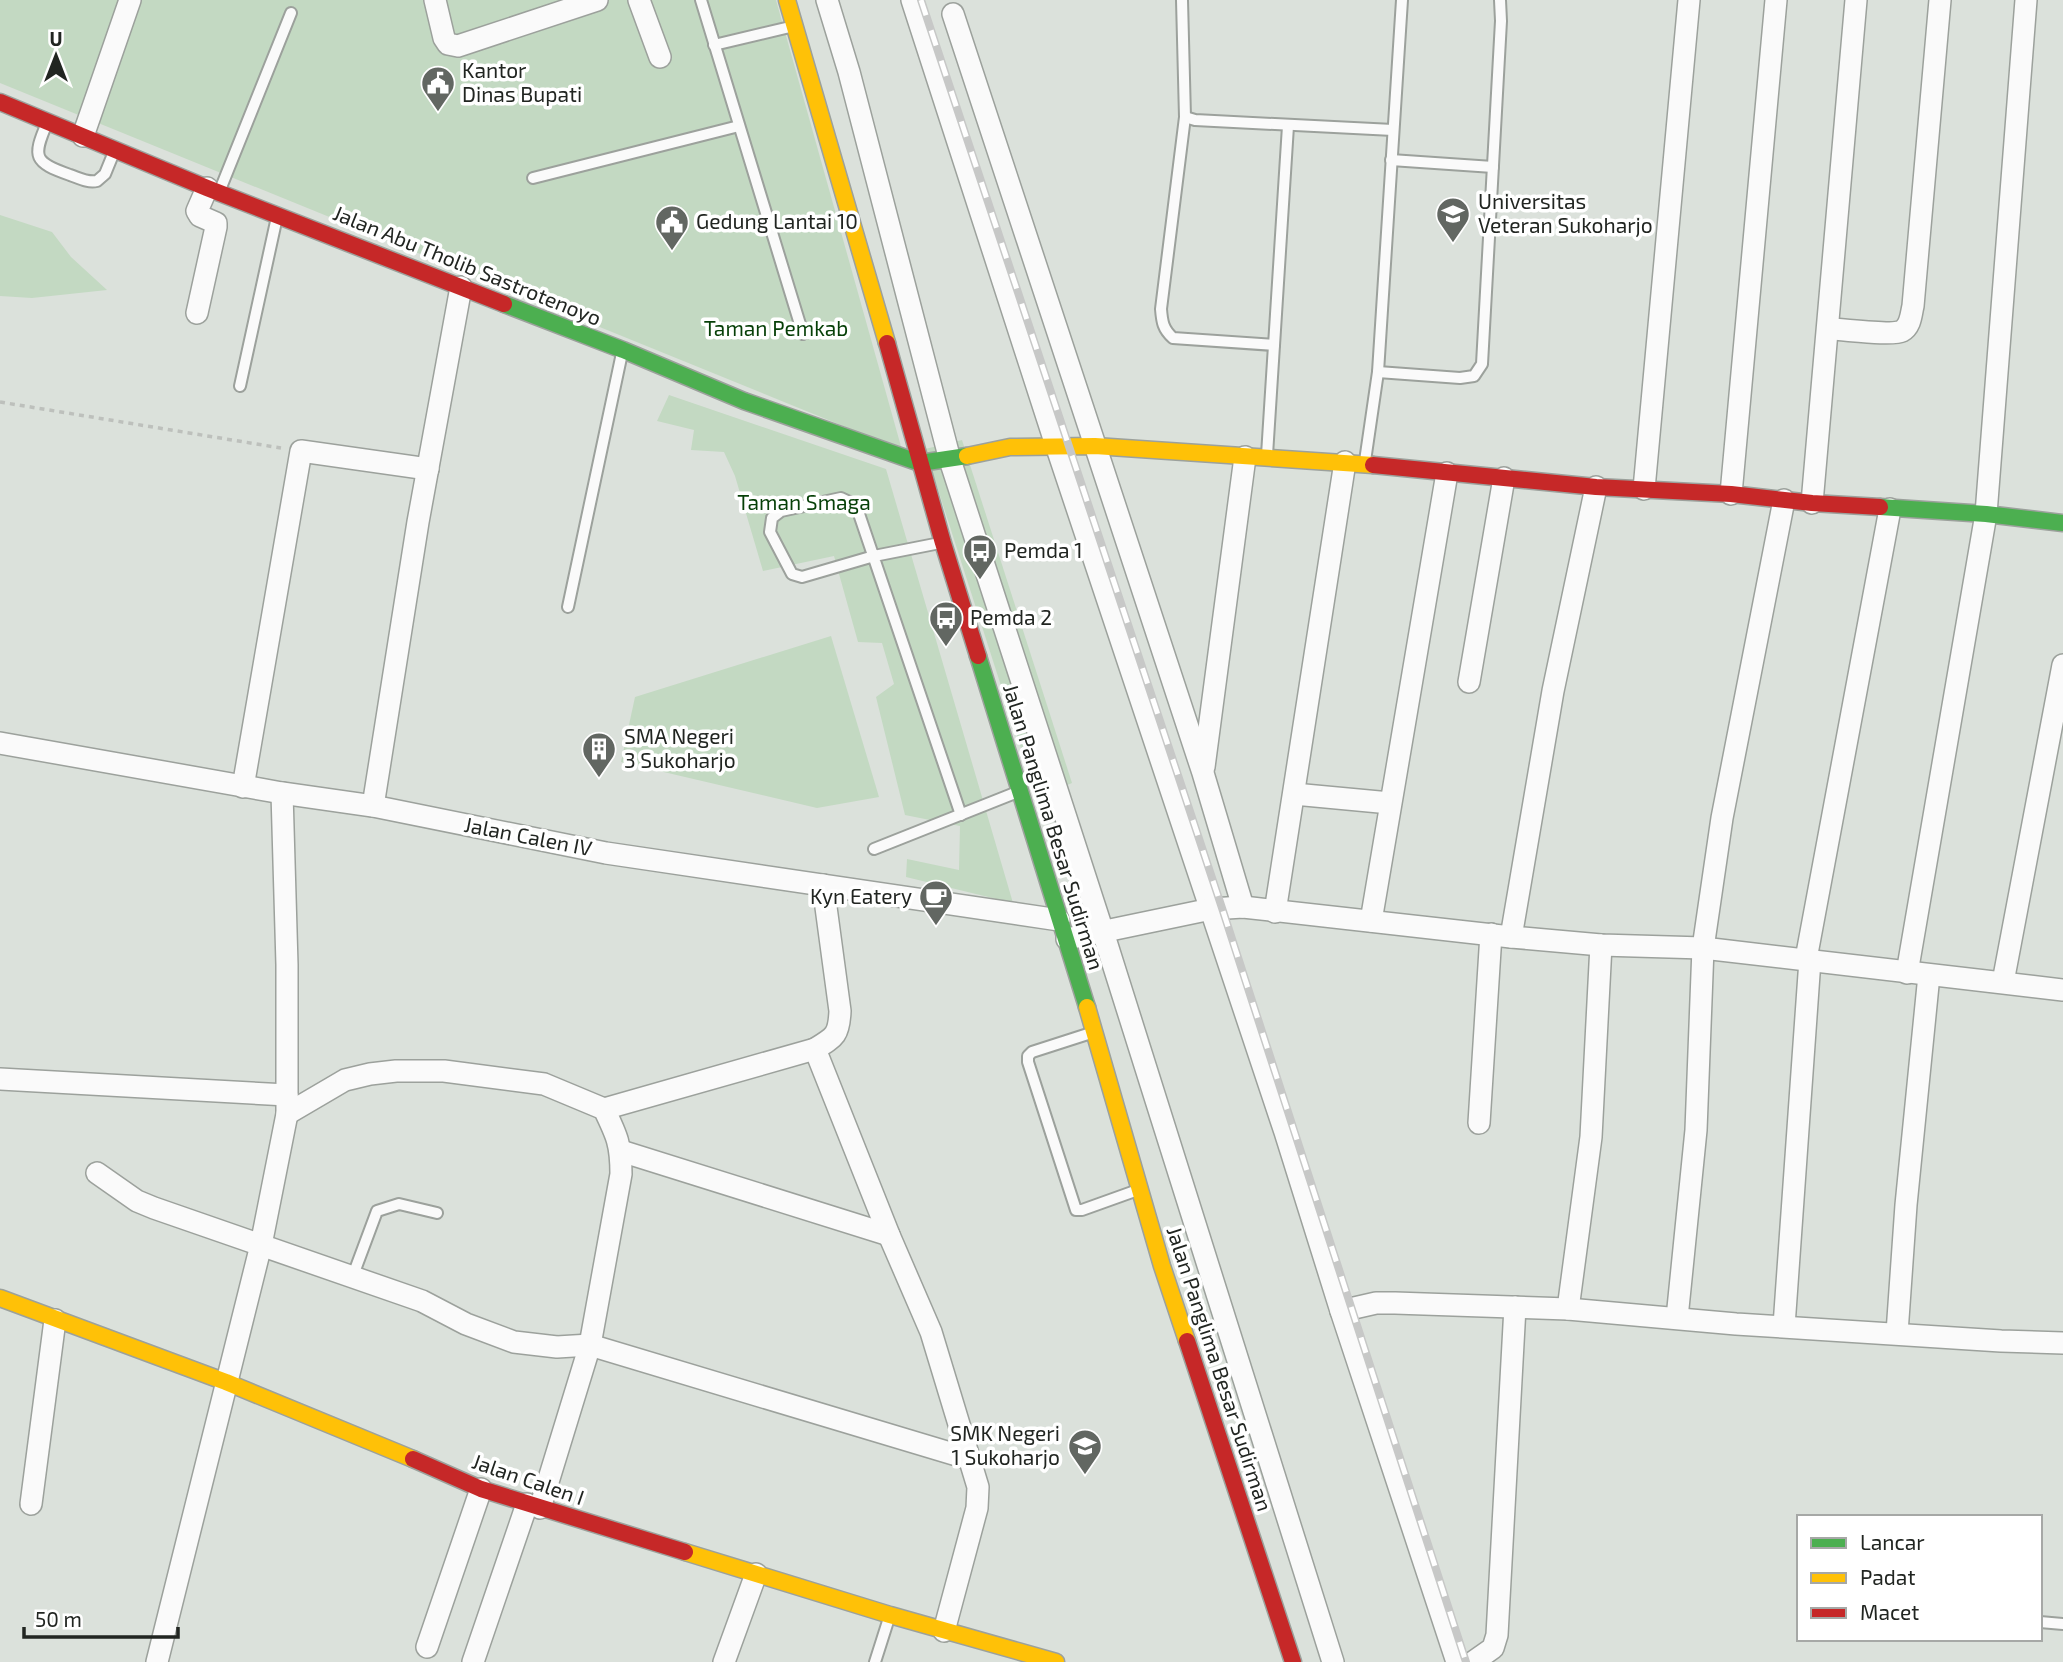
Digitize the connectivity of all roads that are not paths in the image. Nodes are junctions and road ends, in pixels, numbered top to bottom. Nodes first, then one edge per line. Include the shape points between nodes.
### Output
1 (130, 0) edge
2 (435, 0) edge
3 (597, 0) edge
4 (639, 0) edge
5 (701, 0) edge
6 (787, 0) edge
7 (827, 0) edge
8 (912, 0) edge
9 (1182, 0) edge
10 (1402, 0) edge
11 (1500, 0) edge
12 (1689, 0) edge
13 (1776, 0) edge
14 (1856, 0) edge
15 (1940, 0) edge
16 (2026, 0) edge
17 (291, 13) dead end
18 (953, 14) dead end
19 (795, 26) junction
20 (715, 45) junction
21 (660, 57) dead end
22 (0, 102) edge
23 (1185, 117) junction
24 (48, 121) junction
25 (739, 126) junction
26 (1288, 126) junction
27 (1393, 130) junction
28 (83, 136) junction
29 (115, 149) junction
30 (1391, 160) junction
31 (1493, 167) junction
32 (533, 178) dead end
33 (213, 190) junction
34 (278, 214) junction
35 (461, 287) junction
36 (197, 313) dead end
37 (1829, 329) junction
38 (803, 334) dead end
39 (1274, 345) junction
40 (623, 350) junction
41 (1378, 372) junction
42 (240, 386) dead end
43 (1056, 445) junction
44 (1094, 446) junction
45 (1245, 457) junction
46 (1267, 457) junction
47 (950, 460) junction
48 (920, 463) junction
49 (1355, 463) junction
50 (428, 469) junction
51 (1447, 473) junction
52 (1504, 478) junction
53 (1596, 487) junction
54 (1644, 489) junction
55 (1731, 494) junction
56 (1784, 500) junction
57 (1812, 503) junction
58 (1890, 509) junction
59 (1986, 514) junction
60 (2063, 523) edge
61 (943, 543) junction
62 (874, 556) junction
63 (568, 607) dead end
64 (2063, 665) edge
65 (1469, 682) dead end
66 (0, 743) edge
67 (1203, 773) junction
68 (243, 787) junction
69 (1019, 791) junction
70 (282, 793) junction
71 (1294, 794) junction
72 (1390, 803) junction
73 (373, 806) junction
74 (961, 815) junction
75 (874, 849) dead end
76 (823, 885) junction
77 (1243, 907) junction
78 (1211, 909) junction
79 (1276, 912) junction
80 (1371, 921) junction
81 (1063, 930) junction
82 (1103, 932) junction
83 (1501, 936) junction
84 (1601, 945) junction
85 (1703, 948) junction
86 (1808, 960) junction
87 (1907, 973) junction
88 (1929, 975) junction
89 (2003, 982) junction
90 (2063, 989) edge
91 (1094, 1032) junction
92 (815, 1049) junction
93 (0, 1079) edge
94 (287, 1105) junction
95 (604, 1109) junction
96 (1479, 1123) dead end
97 (621, 1152) junction
98 (97, 1173) dead end
99 (1139, 1189) junction
100 (437, 1213) dead end
101 (889, 1235) junction
102 (261, 1245) junction
103 (352, 1278) junction
104 (0, 1298) edge
105 (1514, 1307) junction
106 (1568, 1309) junction
107 (1341, 1311) junction
108 (1677, 1318) junction
109 (55, 1320) junction
110 (1784, 1326) junction
111 (1897, 1333) junction
112 (2063, 1343) edge
113 (590, 1345) junction
114 (226, 1382) junction
115 (970, 1459) junction
116 (481, 1489) junction
117 (31, 1504) dead end
118 (533, 1506) junction
119 (756, 1574) junction
120 (890, 1615) junction
121 (2042, 1622) edge
122 (2063, 1624) edge
123 (944, 1631) junction
124 (427, 1647) dead end
125 (1495, 1655) edge
126 (158, 1662) edge
127 (472, 1662) edge
128 (724, 1662) edge
129 (875, 1662) edge
130 (1056, 1662) edge
131 (1293, 1662) edge
132 (1332, 1662) edge
133 (1457, 1662) edge
134 (1473, 1662) edge

1 - 28 street
2 - 3 street via 444,38 458,46
4 - 21 street
5 - 20 lane
6 - 19 street, Jalan Panglima Besar Sudirman
7 - 47 street
8 - 43 street
9 - 23 lane
10 - 27 lane
11 - 31 lane
12 - 54 street
13 - 55 street
14 - 37 street
15 - 37 street via 1909,323 1902,331 1891,332
16 - 59 street
17 - 33 lane
18 - 44 street
19 - 20 lane
19 - 48 street, Jalan Panglima Besar Sudirman
20 - 25 lane
22 - 24 street, Jalan Abu Tholib Sastrotenoyo
23 - 26 lane
23 - 39 lane via 1161,309 1165,331 1173,338 1192,341
24 - 28 street, Jalan Abu Tholib Sastrotenoyo
24 - 29 lane via 37,152 47,167 97,181 105,174
25 - 32 lane
25 - 38 lane
26 - 27 lane
26 - 39 lane
27 - 30 lane
28 - 29 street, Jalan Abu Tholib Sastrotenoyo
29 - 33 street, Jalan Abu Tholib Sastrotenoyo
30 - 31 lane
30 - 41 lane
31 - 41 lane via 1482,364 1474,376 1460,378
33 - 34 street, Jalan Abu Tholib Sastrotenoyo
33 - 36 street via 197,211 216,223
34 - 35 street, Jalan Abu Tholib Sastrotenoyo
34 - 42 lane
35 - 40 street, Jalan Abu Tholib Sastrotenoyo
35 - 50 street
37 - 57 street
39 - 46 lane
40 - 48 street, Jalan Abu Tholib Sastrotenoyo via 744,401
40 - 63 lane
41 - 49 lane
43 - 44 street
43 - 47 street via 1010,447
43 - 78 street
44 - 45 street
44 - 67 street
45 - 46 street
45 - 67 street
46 - 49 street
47 - 48 street
47 - 82 street
48 - 61 street, Jalan Panglima Besar Sudirman
49 - 51 street
49 - 71 street
50 - 68 street via 301,451
50 - 73 street
51 - 52 street
51 - 72 street
52 - 53 street
52 - 65 street
53 - 54 street
53 - 83 street
54 - 55 street
55 - 56 street
56 - 57 street
56 - 85 street
57 - 58 street
58 - 59 street
58 - 86 street
59 - 60 street
59 - 87 street
61 - 62 lane
61 - 69 street, Jalan Panglima Besar Sudirman
62 - 62 lane via 802,577 792,574 771,532 772,518 781,511 841,498 852,501
62 - 74 lane
64 - 89 street
66 - 68 street, Jalan Calen IV
67 - 77 street
68 - 70 street, Jalan Calen IV
69 - 74 lane
69 - 81 street, Jalan Panglima Besar Sudirman
70 - 73 street, Jalan Calen IV
70 - 94 street
71 - 72 street
71 - 79 street
72 - 80 street
73 - 76 street, Jalan Calen IV via 606,853
74 - 75 lane
76 - 81 street, Jalan Calen IV
76 - 92 street via 840,1011 835,1037
77 - 78 street, Jalan Calen IV
77 - 79 street, Jalan Calen IV
78 - 82 street, Jalan Calen IV
78 - 107 street
79 - 80 street, Jalan Calen IV
80 - 83 street, Jalan Calen IV
81 - 82 street, Jalan Calen IV
81 - 91 street, Jalan Panglima Besar Sudirman
82 - 132 street
83 - 84 street, Jalan Calen IV
83 - 96 street
84 - 85 street, Jalan Calen IV
84 - 106 street via 1591,1137
85 - 86 street, Jalan Calen IV
85 - 108 street via 1696,1130
86 - 87 street, Jalan Calen IV
86 - 110 street
87 - 88 street, Jalan Calen IV
88 - 89 street, Jalan Calen IV
88 - 111 street
89 - 90 street, Jalan Calen IV
91 - 99 street, Jalan Panglima Besar Sudirman
91 - 99 lane via 1032,1052 1028,1062 1076,1210
92 - 95 street
92 - 101 street
93 - 94 street
94 - 95 street via 370,1074 444,1071 544,1084
94 - 102 street
95 - 97 street
97 - 101 street
97 - 113 street
98 - 102 street via 137,1201
99 - 131 street, Jalan Panglima Besar Sudirman
100 - 103 lane via 399,1204 377,1211
101 - 115 street via 931,1332
102 - 103 street
102 - 114 street
103 - 113 street via 422,1301 514,1342
104 - 109 street, Jalan Calen I
105 - 106 street
105 - 107 street via 1376,1303
105 - 125 street
106 - 108 street
107 - 133 street
108 - 110 street
109 - 114 street, Jalan Calen I
109 - 117 street
110 - 111 street
111 - 112 street
113 - 115 street
113 - 118 street
114 - 116 street, Jalan Calen I
114 - 126 street
115 - 123 street via 978,1487 977,1508
116 - 118 street, Jalan Calen I
116 - 124 street
118 - 119 street, Jalan Calen I
118 - 127 street
119 - 120 street, Jalan Calen I
119 - 128 street
120 - 123 street, Jalan Calen I
120 - 129 lane
121 - 122 lane
123 - 130 street, Jalan Calen I
125 - 134 street

